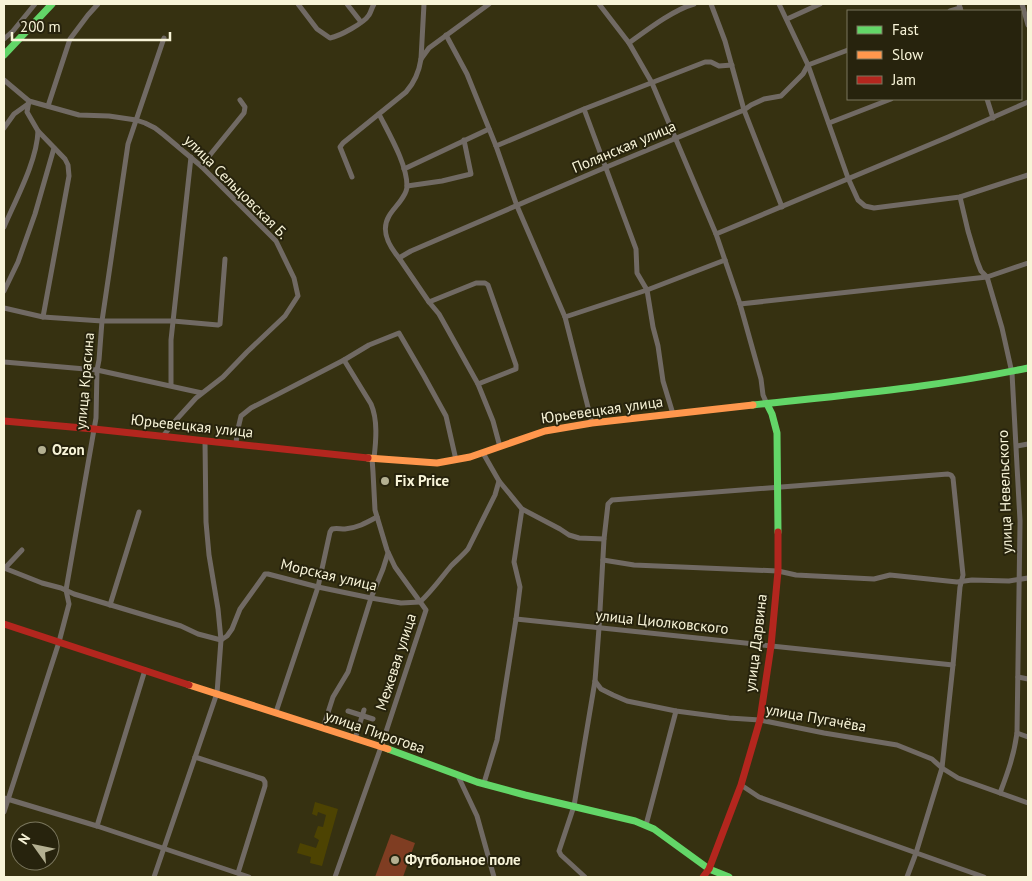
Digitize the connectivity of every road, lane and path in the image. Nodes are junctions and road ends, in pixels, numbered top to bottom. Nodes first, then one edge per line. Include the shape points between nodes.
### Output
1 (35, 4) edge
2 (52, 4) edge
3 (98, 4) edge
4 (298, 4) edge
5 (347, 4) edge
6 (374, 4) edge
7 (424, 4) edge
8 (490, 4) edge
9 (599, 4) edge
10 (694, 4) edge
11 (711, 4) edge
12 (779, 4) edge
13 (820, 4) edge
14 (1022, 4) edge
15 (787, 19) junction
16 (361, 22) junction
17 (1028, 25) edge
18 (446, 36) junction
19 (164, 38) dead end
20 (4, 39) edge
21 (630, 43) junction
22 (847, 50) edge
23 (4, 55) edge
24 (421, 59) junction
25 (732, 65) junction
26 (808, 65) junction
27 (4, 80) edge
28 (652, 83) junction
29 (240, 100) dead end
30 (888, 100) edge
31 (987, 100) edge
32 (29, 102) junction
33 (1028, 102) edge
34 (48, 106) junction
35 (584, 109) junction
36 (744, 110) junction
37 (379, 114) junction
38 (993, 118) junction
39 (136, 120) junction
40 (829, 122) junction
41 (4, 128) edge
42 (489, 129) junction
43 (38, 131) junction
44 (676, 138) junction
45 (464, 140) junction
46 (496, 146) junction
47 (54, 148) junction
48 (191, 157) junction
49 (202, 166) junction
50 (606, 167) junction
51 (404, 169) junction
52 (1028, 175) edge
53 (352, 177) dead end
54 (848, 178) junction
55 (407, 186) junction
56 (960, 197) junction
57 (517, 206) junction
58 (782, 207) junction
59 (4, 227) edge
60 (716, 234) junction
61 (399, 258) junction
62 (225, 259) dead end
63 (725, 260) junction
64 (1028, 263) edge
65 (987, 277) junction
66 (647, 290) junction
67 (4, 291) edge
68 (429, 302) junction
69 (740, 304) junction
70 (4, 308) edge
71 (43, 317) junction
72 (565, 317) junction
73 (102, 321) junction
74 (173, 321) junction
75 (344, 360) junction
76 (4, 362) edge
77 (1028, 368) edge
78 (97, 370) junction
79 (1012, 372) junction
80 (478, 384) junction
81 (171, 386) junction
82 (202, 393) junction
83 (767, 404) junction
84 (673, 414) junction
85 (4, 421) edge
86 (592, 423) junction
87 (94, 429) junction
88 (163, 436) junction
89 (204, 441) junction
90 (236, 444) junction
91 (1028, 444) edge
92 (1016, 446) junction
93 (500, 447) junction
94 (483, 453) junction
95 (373, 458) junction
96 (456, 460) junction
97 (499, 482) junction
98 (778, 487) junction
99 (522, 509) junction
100 (139, 512) dead end
101 (377, 517) junction
102 (604, 540) junction
103 (22, 550) dead end
104 (388, 553) junction
105 (602, 560) junction
106 (4, 568) edge
107 (778, 571) junction
108 (1028, 578) edge
109 (1019, 579) junction
110 (961, 581) junction
111 (318, 587) junction
112 (66, 590) junction
113 (371, 598) junction
114 (420, 602) junction
115 (110, 605) junction
116 (516, 619) junction
117 (4, 624) edge
118 (599, 628) junction
119 (221, 640) junction
120 (59, 642) junction
121 (771, 646) junction
122 (953, 665) junction
123 (145, 670) junction
124 (1018, 677) junction
125 (1028, 679) edge
126 (595, 681) junction
127 (217, 693) junction
128 (348, 711) dead end
129 (676, 711) junction
130 (276, 712) junction
131 (363, 712) junction
132 (373, 718) dead end
133 (760, 720) junction
134 (324, 728) junction
135 (1017, 733) junction
136 (1028, 737) edge
137 (355, 739) junction
138 (381, 747) junction
139 (195, 757) junction
140 (942, 768) junction
141 (458, 776) junction
142 (484, 784) junction
143 (741, 785) junction
144 (1000, 792) junction
145 (6, 799) edge
146 (1028, 803) edge
147 (574, 806) junction
148 (4, 812) edge
149 (646, 825) junction
150 (97, 826) junction
151 (164, 848) junction
152 (916, 852) junction
153 (709, 869) junction
154 (238, 873) junction
155 (154, 877) edge
156 (249, 877) edge
157 (335, 877) edge
158 (494, 877) edge
159 (585, 877) edge
160 (702, 877) edge
161 (729, 877) edge
162 (907, 877) edge
163 (984, 877) edge

1 - 20 street
2 - 23 street
3 - 34 street via 70,39
4 - 16 street via 317,29 330,38
5 - 16 street
6 - 16 street
7 - 24 street
8 - 18 street
9 - 21 street
10 - 21 street via 650,27
11 - 25 street
12 - 15 street
13 - 15 street
14 - 17 street
15 - 26 street
18 - 24 street
18 - 42 street via 467,74
19 - 39 street, улица Красина
21 - 28 street
22 - 26 street
24 - 37 street via 412,85
25 - 28 street via 705,62
25 - 36 street
26 - 36 street, Полянская улица via 781,96 764,99
26 - 40 street
27 - 32 street, улица Сельцовская Б.
28 - 35 street
28 - 44 street
29 - 49 street via 245,107 244,113
30 - 40 street
31 - 38 street
32 - 34 street, улица Сельцовская Б.
32 - 41 street
32 - 43 street via 27,112
33 - 38 street
34 - 39 street, улица Сельцовская Б. via 80,115
35 - 46 street
35 - 50 street
36 - 44 street, Полянская улица
36 - 58 street
37 - 51 street
37 - 53 street via 340,147
38 - 54 street
39 - 48 street, улица Сельцовская Б. via 155,128
39 - 73 street, улица Красина via 123,170
40 - 54 street
42 - 45 street
42 - 46 street
43 - 47 street
43 - 59 street via 26,176
44 - 50 street, Полянская улица
44 - 60 street
45 - 51 street
45 - 55 street via 471,174
46 - 57 street
47 - 67 street via 35,214
47 - 71 street via 65,159 69,176
48 - 49 street, улица Сельцовская Б.
48 - 74 street
49 - 82 street, улица Сельцовская Б. via 276,241 294,278 298,296 285,316 223,377
50 - 57 street, Полянская улица
50 - 66 street via 636,249 637,273
51 - 55 street
52 - 56 street
54 - 56 street via 858,200 874,208
54 - 58 street
55 - 61 street via 384,227 388,243
56 - 65 street, улица Невельского via 976,261
57 - 61 street, Полянская улица
57 - 72 street
58 - 60 street
60 - 63 street
61 - 68 street
62 - 74 street via 220,324
63 - 66 street
63 - 69 street
64 - 65 street
65 - 69 street
65 - 79 street, улица Невельского
66 - 72 street
66 - 84 street via 663,381
68 - 80 street
68 - 80 street via 476,283 488,285 516,369
69 - 83 street
70 - 71 street
71 - 73 street
72 - 86 street
73 - 74 street
73 - 78 street, улица Красина
74 - 81 street
75 - 90 street via 251,408 241,416
75 - 95 street, Межевая улица via 374,411 376,440
75 - 96 street via 399,333 446,416
76 - 78 street
77 - 79 street, Юрьевецкая улица
78 - 81 street
78 - 87 street, улица Красина
79 - 83 street, Юрьевецкая улица
79 - 92 street, улица Невельского
80 - 93 street
81 - 82 street
82 - 88 street, улица Сельцовская Б.
83 - 84 street, Юрьевецкая улица
83 - 98 street, улица Дарвина via 777,433
84 - 86 street, Юрьевецкая улица
85 - 87 street, Юрьевецкая улица
86 - 93 street, Юрьевецкая улица via 545,431
87 - 88 street, Юрьевецкая улица
87 - 112 street, улица Красина
88 - 89 street, Юрьевецкая улица
89 - 90 street, Юрьевецкая улица
89 - 119 street via 209,555
90 - 95 street, Юрьевецкая улица
91 - 92 street
92 - 109 street, улица Невельского
93 - 94 street, Юрьевецкая улица
94 - 96 street, Юрьевецкая улица
94 - 97 street
95 - 96 street, Юрьевецкая улица via 430,462
95 - 101 street, Межевая улица
97 - 99 street
97 - 114 street via 468,549
98 - 102 street via 609,501
98 - 107 street, улица Дарвина
98 - 110 street via 951,474 954,478
99 - 102 street via 569,535
99 - 116 street via 514,562 520,587
100 - 115 street
101 - 104 street, Межевая улица
101 - 111 street via 359,526 332,529
102 - 105 street
103 - 106 street
104 - 113 street
104 - 114 street, Межевая улица
105 - 107 street via 634,565
105 - 118 street
106 - 112 street
107 - 110 street via 796,575 874,579 890,575
107 - 121 street, улица Дарвина
108 - 109 street
109 - 110 street
109 - 124 street, улица Невельского
110 - 122 street
111 - 113 street, Морская улица
111 - 119 street, Морская улица via 265,574 240,609 232,629
111 - 130 street
112 - 115 street
112 - 120 street, улица Красина via 69,604
113 - 114 street, Морская улица via 401,603
113 - 134 street via 348,672 333,697
114 - 138 street, Межевая улица via 426,610
115 - 119 street
116 - 118 street, улица Циолковского
116 - 142 street via 497,740
117 - 120 street, улица Пирогова
118 - 121 street, улица Циолковского
118 - 126 street
119 - 127 street
120 - 123 street, улица Пирогова
120 - 145 street, улица Красина
121 - 122 street, улица Циолковского
121 - 133 street, улица Дарвина
122 - 140 street
123 - 127 street, улица Пирогова
123 - 150 street
124 - 125 street
124 - 135 street, улица Невельского
126 - 129 street, улица Пугачёва via 613,696
126 - 147 street
127 - 130 street, улица Пирогова
127 - 139 street
128 - 131 street
129 - 133 street, улица Пугачёва
129 - 149 street
130 - 134 street, улица Пирогова
131 - 132 street
131 - 137 street
133 - 140 street, улица Пугачёва via 897,745 932,759
133 - 143 street, улица Дарвина
134 - 137 street, улица Пирогова
135 - 136 street
135 - 144 street, улица Невельского
137 - 138 street, улица Пирогова
138 - 141 street, улица Пирогова
138 - 157 street, Межевая улица
139 - 151 street
139 - 154 street via 265,782
140 - 144 street, улица Пугачёва via 958,778
140 - 152 street
141 - 142 street, улица Пирогова
141 - 158 street via 477,816
142 - 147 street, улица Пирогова
143 - 152 street via 759,797
143 - 153 street, улица Дарвина
144 - 146 street, улица Пугачёва
145 - 148 street, улица Красина
145 - 150 street
147 - 149 street, улица Пирогова
147 - 159 street via 559,851
149 - 153 street, улица Пирогова
150 - 151 street
151 - 154 street
151 - 155 street
152 - 162 street
152 - 163 street
153 - 160 street, улица Дарвина
153 - 161 street, улица Пирогова
154 - 156 street

